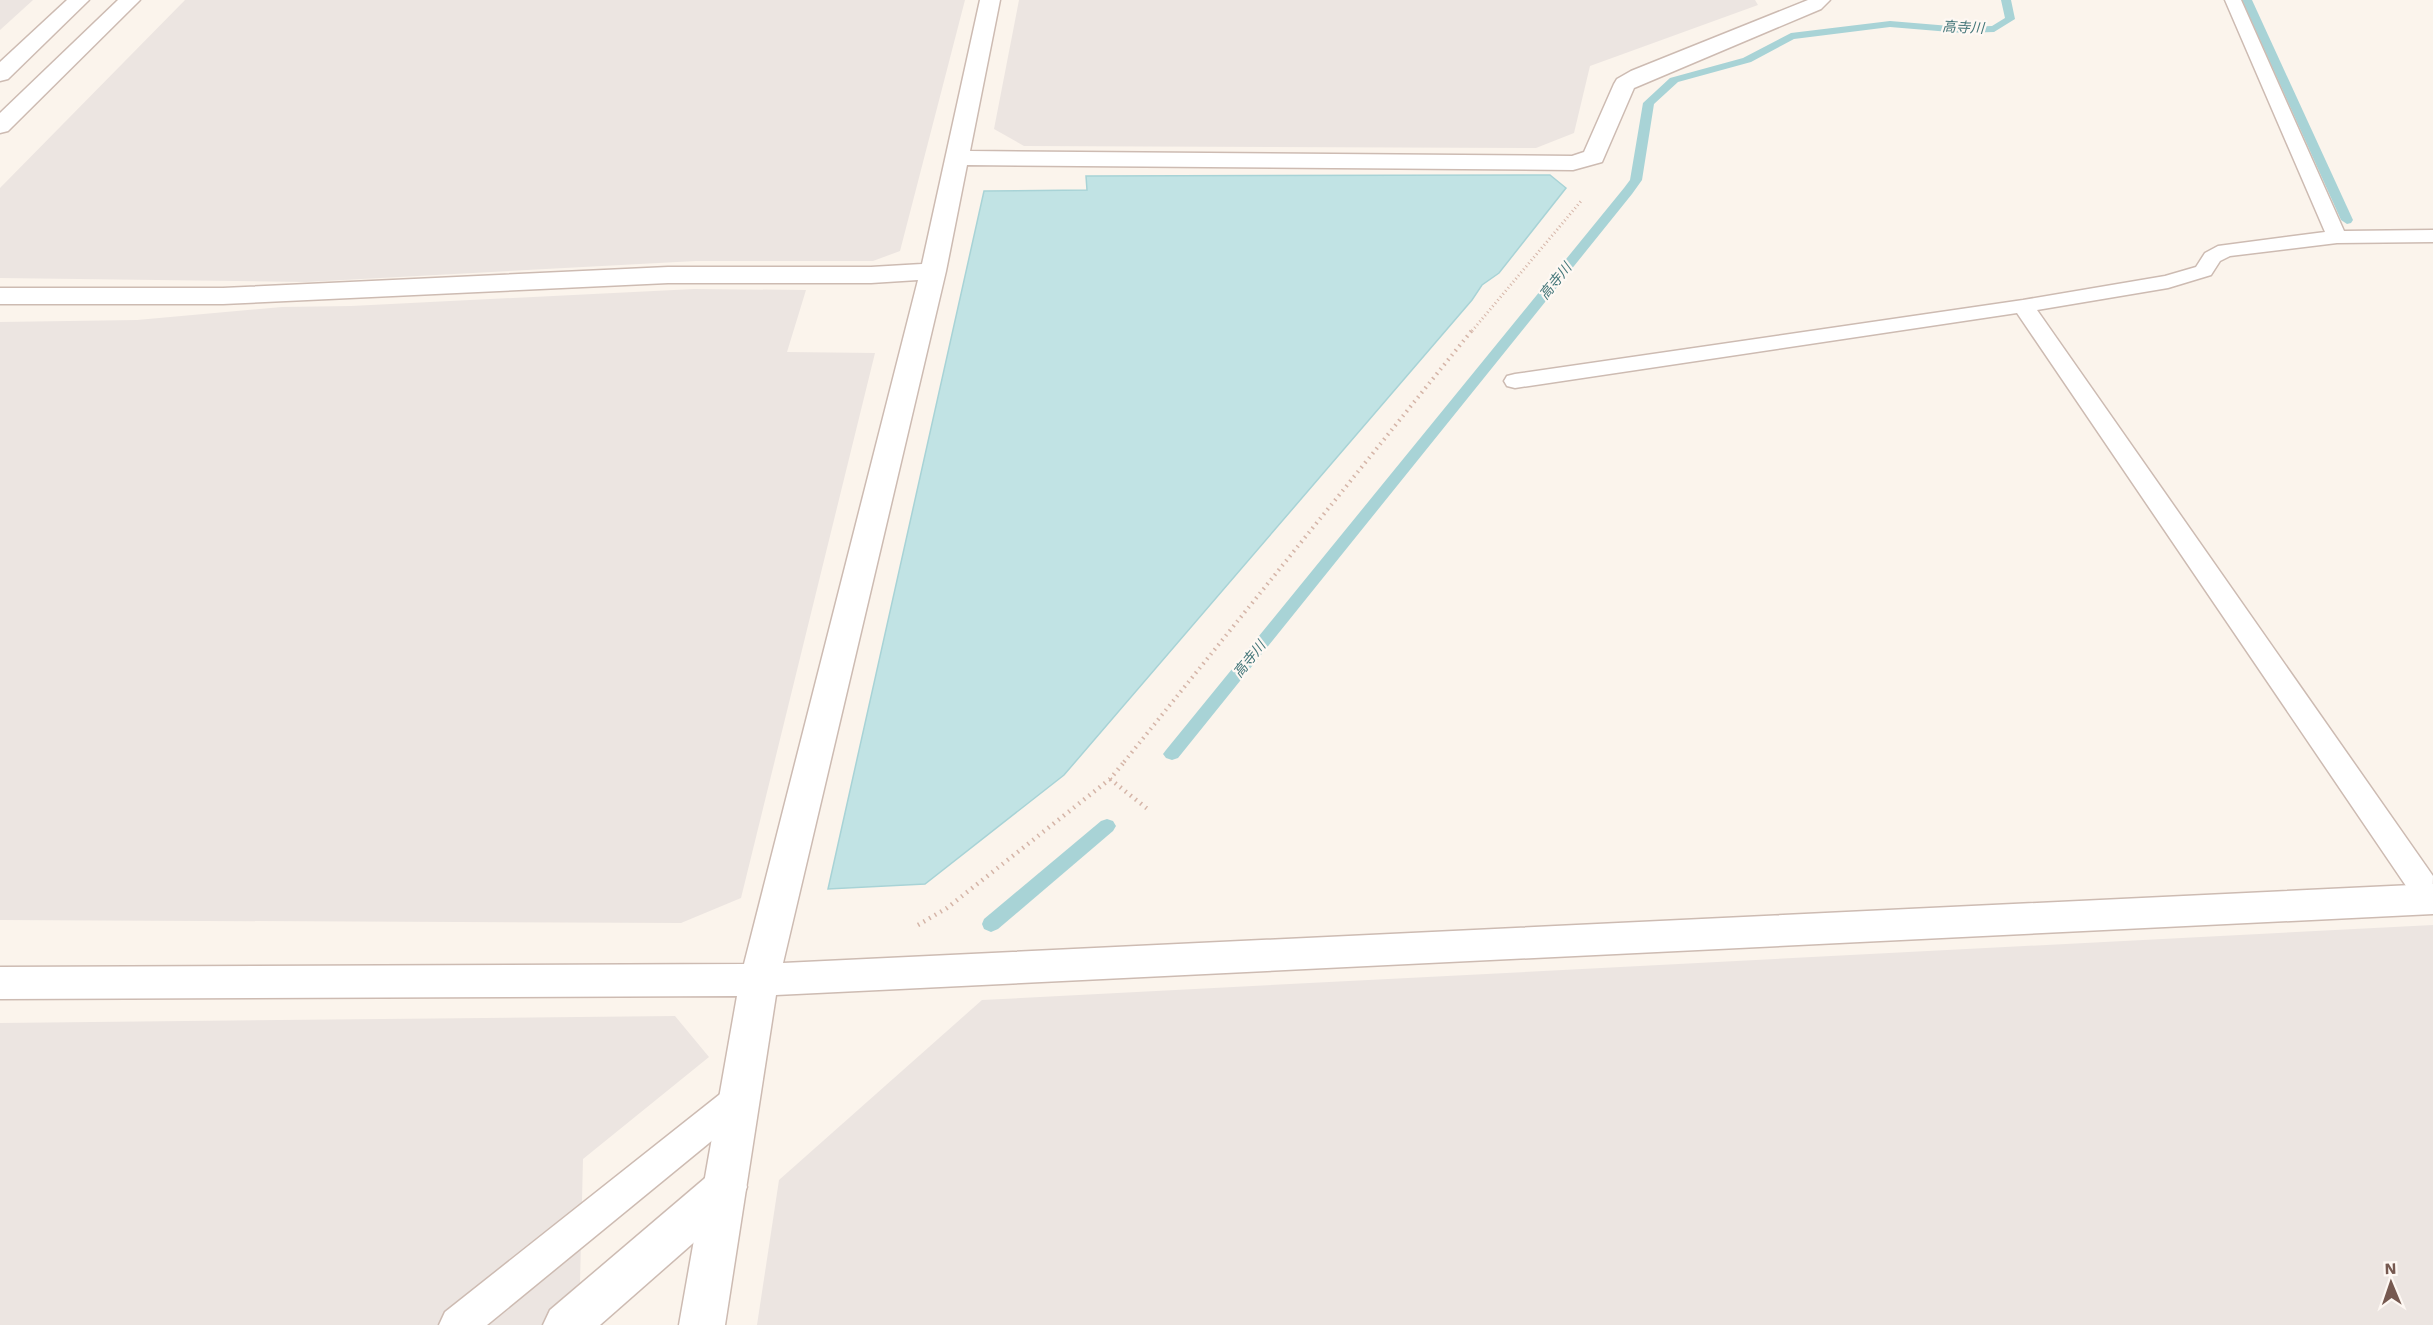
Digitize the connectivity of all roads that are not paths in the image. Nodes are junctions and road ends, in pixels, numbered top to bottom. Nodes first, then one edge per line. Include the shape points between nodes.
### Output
1 (79, 0) edge
2 (130, 0) edge
3 (990, 0) edge
4 (1820, 0) edge
5 (2233, 0) edge
6 (0, 74) edge
7 (0, 126) edge
8 (958, 158) junction
9 (2433, 236) edge
10 (2337, 237) junction
11 (933, 271) junction
12 (0, 296) edge
13 (2023, 306) junction
14 (1515, 381) dead end
15 (2433, 899) edge
16 (759, 980) junction
17 (0, 983) edge
18 (741, 1096) junction
19 (726, 1187) junction
20 (458, 1325) edge
21 (566, 1325) edge
22 (702, 1325) edge

1 - 6 street
2 - 7 street
3 - 8 street
4 - 8 street via 1625,84 1594,157 1573,163
5 - 10 lane
8 - 11 street
9 - 10 lane
10 - 13 lane via 2225,250 2212,257 2205,271 2168,282
11 - 12 street via 668,275 223,296
11 - 16 street
13 - 14 lane
13 - 15 lane
15 - 16 street
16 - 17 street
16 - 18 street
18 - 19 street
18 - 20 lane
19 - 21 street
19 - 22 street

